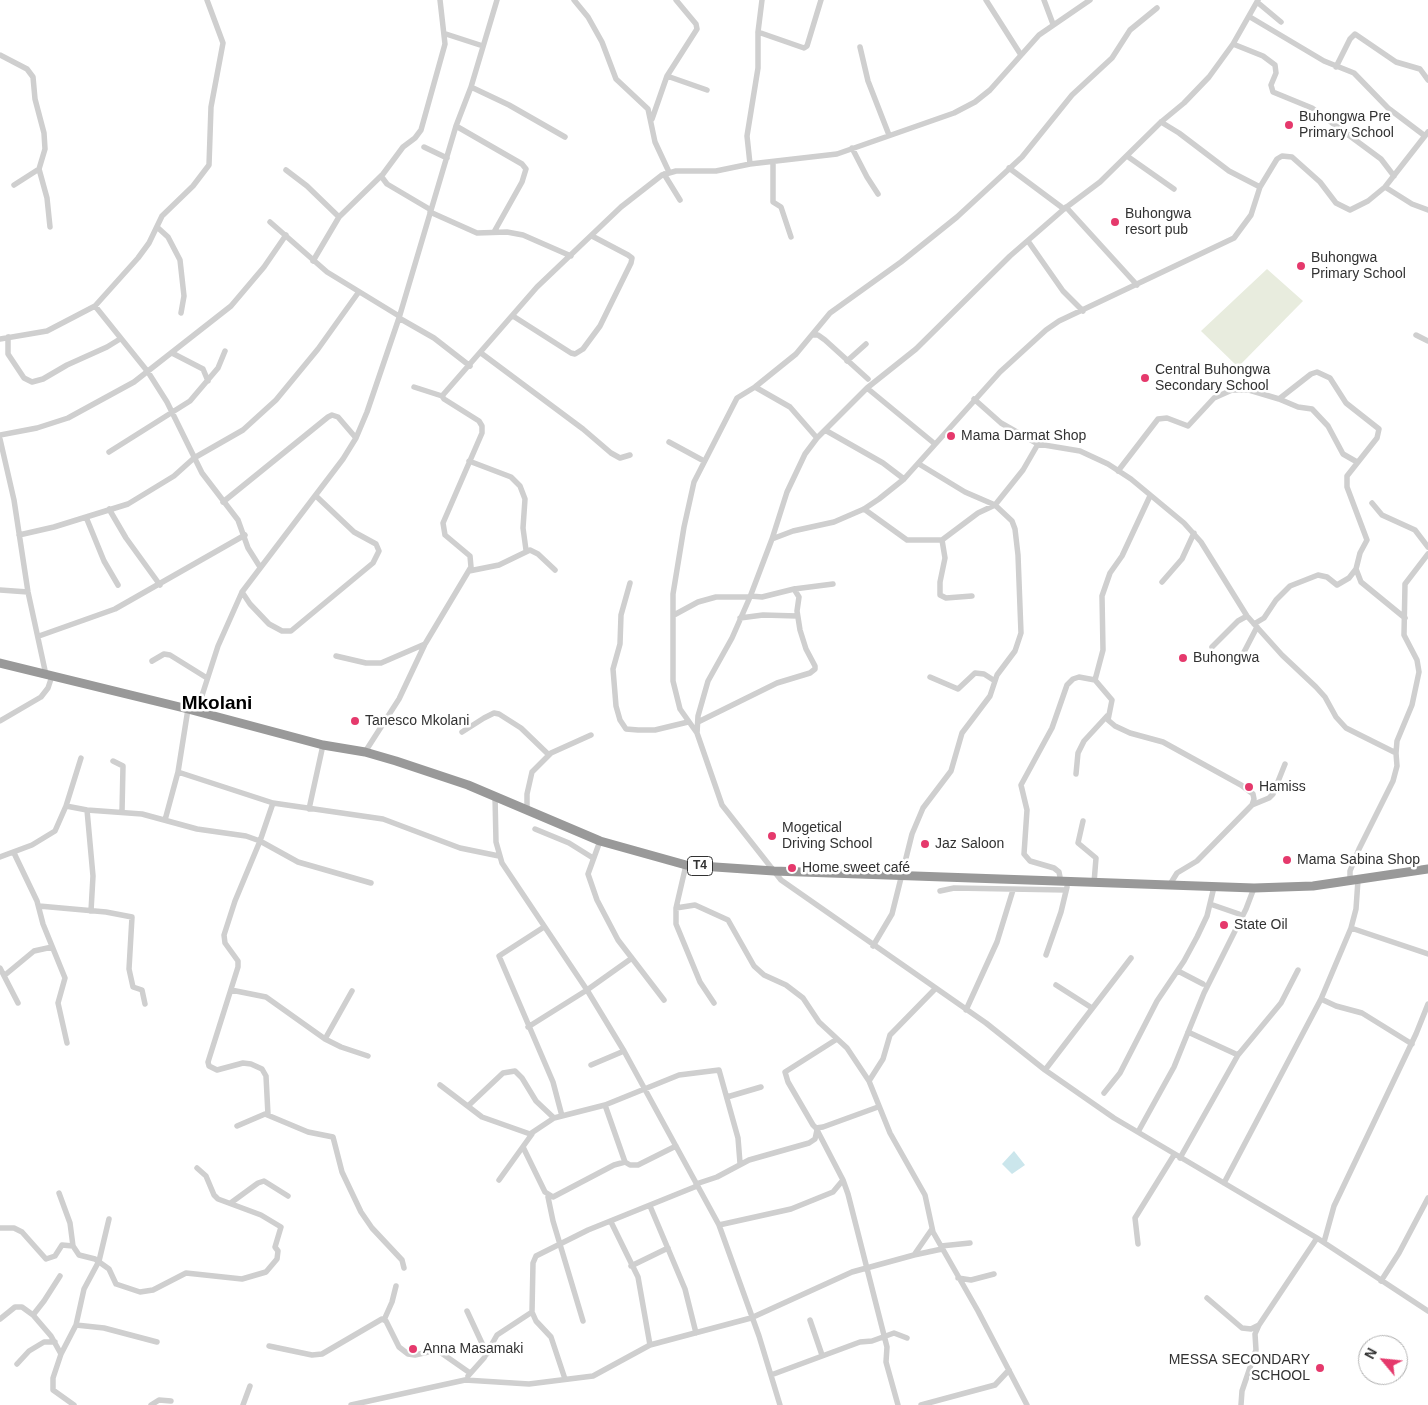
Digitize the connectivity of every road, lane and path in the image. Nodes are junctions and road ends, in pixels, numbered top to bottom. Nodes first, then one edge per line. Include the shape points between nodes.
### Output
1 (207, 0) edge
2 (440, 0) edge
3 (497, 0) edge
4 (574, 0) edge
5 (676, 0) edge
6 (762, 0) edge
7 (821, 0) edge
8 (986, 0) edge
9 (1044, 0) edge
10 (1086, 1) edge
11 (1258, 1) edge
12 (1157, 8) dead end
13 (1250, 17) junction
14 (1281, 22) dead end
15 (1053, 24) junction
16 (758, 32) junction
17 (446, 34) junction
18 (1233, 44) junction
19 (483, 46) junction
20 (860, 47) dead end
21 (0, 55) edge
22 (1020, 55) junction
23 (1336, 67) junction
24 (667, 76) junction
25 (1428, 80) edge
26 (471, 87) junction
27 (707, 90) dead end
28 (652, 122) junction
29 (1161, 122) junction
30 (456, 126) junction
31 (1427, 134) edge
32 (889, 135) junction
33 (565, 137) dead end
34 (424, 147) dead end
35 (852, 148) junction
36 (1126, 156) junction
37 (447, 158) junction
38 (772, 162) junction
39 (750, 164) junction
40 (1009, 168) junction
41 (39, 170) junction
42 (286, 170) dead end
43 (666, 173) junction
44 (381, 176) junction
45 (1394, 176) junction
46 (14, 184) dead end
47 (1260, 187) junction
48 (1385, 187) junction
49 (1174, 188) dead end
50 (878, 194) dead end
51 (680, 200) dead end
52 (1065, 208) junction
53 (1428, 210) edge
54 (431, 211) junction
55 (339, 217) junction
56 (270, 222) dead end
57 (157, 226) junction
58 (50, 227) dead end
59 (494, 232) junction
60 (286, 235) junction
61 (592, 236) junction
62 (792, 237) dead end
63 (1028, 241) junction
64 (571, 256) junction
65 (313, 261) junction
66 (1137, 285) junction
67 (358, 293) junction
68 (95, 306) junction
69 (1083, 311) junction
70 (181, 313) dead end
71 (513, 316) junction
72 (399, 317) junction
73 (813, 335) junction
74 (1416, 335) dead end
75 (8, 337) junction
76 (0, 339) edge
77 (120, 339) junction
78 (1428, 341) edge
79 (866, 344) dead end
80 (225, 351) dead end
81 (172, 353) junction
82 (481, 353) junction
83 (847, 361) junction
84 (470, 366) junction
85 (148, 372) junction
86 (868, 379) dead end
87 (208, 381) junction
88 (414, 387) dead end
89 (755, 387) junction
90 (868, 388) junction
91 (442, 396) junction
92 (974, 399) junction
93 (1279, 400) junction
94 (174, 413) junction
95 (825, 430) junction
96 (0, 435) edge
97 (356, 438) junction
98 (817, 438) junction
99 (0, 439) edge
100 (669, 442) dead end
101 (935, 444) junction
102 (1038, 444) junction
103 (109, 452) dead end
104 (630, 455) dead end
105 (194, 458) junction
106 (469, 461) junction
107 (704, 461) junction
108 (1357, 462) junction
109 (919, 464) junction
110 (1118, 471) junction
111 (904, 479) junction
112 (316, 496) junction
113 (1150, 496) junction
114 (223, 502) junction
115 (1372, 502) dead end
116 (995, 505) junction
117 (109, 509) junction
118 (864, 509) junction
119 (86, 517) junction
120 (1194, 533) junction
121 (19, 535) junction
122 (245, 536) junction
123 (772, 539) junction
124 (942, 540) junction
125 (1428, 547) edge
126 (526, 550) junction
127 (1428, 554) edge
128 (260, 568) junction
129 (1356, 569) junction
130 (555, 570) dead end
131 (469, 571) junction
132 (1162, 582) dead end
133 (630, 583) dead end
134 (833, 584) dead end
135 (160, 585) junction
136 (118, 586) dead end
137 (794, 589) junction
138 (0, 590) edge
139 (28, 592) junction
140 (242, 592) junction
141 (750, 596) junction
142 (972, 596) dead end
143 (674, 615) junction
144 (797, 616) junction
145 (1247, 616) junction
146 (740, 618) junction
147 (1405, 618) junction
148 (1256, 625) junction
149 (39, 636) junction
150 (425, 644) junction
151 (1212, 647) dead end
152 (1242, 654) dead end
153 (336, 656) dead end
154 (152, 660) dead end
155 (0, 663) edge
156 (49, 676) junction
157 (930, 677) dead end
158 (207, 678) junction
159 (1095, 680) junction
160 (995, 681) junction
161 (192, 710) junction
162 (1108, 716) junction
163 (0, 720) edge
164 (688, 722) junction
165 (698, 722) junction
166 (462, 732) dead end
167 (697, 733) junction
168 (591, 735) dead end
169 (323, 745) junction
170 (365, 752) junction
171 (1396, 753) junction
172 (549, 755) junction
173 (81, 758) dead end
174 (113, 761) dead end
175 (1285, 764) dead end
176 (178, 772) junction
177 (1076, 774) dead end
178 (496, 796) junction
179 (273, 803) junction
180 (1252, 805) junction
181 (66, 806) junction
182 (87, 810) junction
183 (309, 810) junction
184 (528, 810) junction
185 (122, 812) junction
186 (165, 820) junction
187 (1083, 821) dead end
188 (534, 830) dead end
189 (600, 840) junction
190 (260, 841) junction
191 (14, 852) junction
192 (499, 856) junction
193 (0, 857) edge
194 (593, 858) junction
195 (686, 865) junction
196 (1428, 869) edge
197 (774, 871) junction
198 (903, 875) junction
199 (1354, 880) junction
200 (371, 883) dead end
201 (1094, 883) junction
202 (1065, 885) junction
203 (1168, 886) junction
204 (1214, 887) junction
205 (1254, 888) junction
206 (1014, 890) junction
207 (940, 891) dead end
208 (1210, 904) junction
209 (39, 906) junction
210 (676, 908) junction
211 (91, 911) junction
212 (1239, 914) dead end
213 (544, 927) junction
214 (1351, 928) junction
215 (873, 946) junction
216 (52, 947) junction
217 (1428, 954) edge
218 (1046, 955) dead end
219 (632, 958) junction
220 (1131, 958) dead end
221 (0, 968) edge
222 (1298, 970) dead end
223 (1178, 971) junction
224 (5, 975) junction
225 (1203, 984) dead end
226 (1056, 985) dead end
227 (936, 989) junction
228 (231, 990) junction
229 (587, 990) junction
230 (352, 991) dead end
231 (1322, 999) junction
232 (664, 1000) dead end
233 (18, 1003) dead end
234 (714, 1003) dead end
235 (145, 1004) dead end
236 (1428, 1004) edge
237 (1092, 1008) junction
238 (966, 1010) junction
239 (528, 1027) junction
240 (1188, 1032) junction
241 (325, 1039) junction
242 (837, 1039) junction
243 (67, 1043) dead end
244 (1412, 1044) junction
245 (624, 1052) junction
246 (1238, 1055) junction
247 (368, 1056) dead end
248 (591, 1065) dead end
249 (1045, 1070) junction
250 (869, 1081) junction
251 (440, 1085) dead end
252 (761, 1087) dead end
253 (645, 1089) junction
254 (1104, 1093) dead end
255 (727, 1097) junction
256 (605, 1105) junction
257 (468, 1106) junction
258 (878, 1107) junction
259 (268, 1115) junction
260 (562, 1116) junction
261 (554, 1118) junction
262 (237, 1126) dead end
263 (817, 1129) junction
264 (1138, 1132) junction
265 (532, 1134) junction
266 (676, 1146) junction
267 (523, 1147) junction
268 (1177, 1156) junction
269 (625, 1162) junction
270 (740, 1164) junction
271 (197, 1168) dead end
272 (499, 1180) dead end
273 (843, 1180) junction
274 (1224, 1183) junction
275 (697, 1185) junction
276 (59, 1194) dead end
277 (288, 1196) dead end
278 (548, 1196) junction
279 (1428, 1198) edge
280 (232, 1202) junction
281 (650, 1206) junction
282 (109, 1219) dead end
283 (611, 1222) junction
284 (719, 1224) junction
285 (0, 1228) edge
286 (932, 1229) junction
287 (1317, 1238) junction
288 (1324, 1242) junction
289 (560, 1243) junction
290 (970, 1243) dead end
291 (1138, 1244) dead end
292 (74, 1246) junction
293 (668, 1248) junction
294 (942, 1248) junction
295 (914, 1255) junction
296 (99, 1261) junction
297 (631, 1266) junction
298 (866, 1267) junction
299 (404, 1268) dead end
300 (994, 1274) dead end
301 (60, 1276) dead end
302 (958, 1278) junction
303 (1381, 1281) junction
304 (396, 1286) dead end
305 (1207, 1298) dead end
306 (467, 1311) dead end
307 (1428, 1311) edge
308 (532, 1312) junction
309 (33, 1315) junction
310 (751, 1318) junction
311 (0, 1319) edge
312 (384, 1320) junction
313 (810, 1320) dead end
314 (583, 1321) dead end
315 (76, 1325) junction
316 (1259, 1325) junction
317 (696, 1333) junction
318 (884, 1336) junction
319 (907, 1338) dead end
320 (55, 1342) junction
321 (157, 1342) dead end
322 (650, 1345) junction
323 (269, 1346) dead end
324 (61, 1354) junction
325 (487, 1354) junction
326 (822, 1355) junction
327 (17, 1364) dead end
328 (1009, 1370) junction
329 (470, 1373) junction
330 (771, 1375) junction
331 (565, 1378) junction
332 (465, 1380) junction
333 (250, 1386) dead end
334 (171, 1401) dead end
335 (925, 1404) edge
336 (76, 1405) edge
337 (151, 1405) edge
338 (243, 1405) edge
339 (351, 1405) edge
340 (780, 1405) edge
341 (898, 1405) edge
342 (1027, 1405) edge
343 (1240, 1405) edge

1 - 57 street via 223,43 211,107 210,161 193,186 162,216
2 - 17 street
3 - 19 street
4 - 28 street via 602,42 616,79 647,106
5 - 24 street via 697,28
6 - 16 street
7 - 16 street via 804,48
8 - 22 street
9 - 15 street
10 - 15 street
11 - 13 street
11 - 14 street
12 - 40 street via 1130,30 1112,58 1072,95 1022,157
13 - 18 street
13 - 23 street
15 - 22 street
16 - 39 street via 758,68 747,136
17 - 19 street
17 - 44 street via 425,121 415,138 403,147
18 - 29 street via 1198,89
18 - 45 street via 1264,56 1276,65 1271,86 1273,92 1312,108 1381,159
19 - 26 street
20 - 32 street via 868,81
21 - 41 street via 27,70 32,77 45,149
22 - 32 street via 990,90 974,102 954,113
23 - 25 street via 1355,34 1396,62 1420,69
23 - 31 street via 1354,73 1388,108
24 - 27 street
24 - 28 street
26 - 30 street
26 - 33 street
28 - 43 street
29 - 36 street
29 - 47 street via 1229,171
30 - 37 street
30 - 59 street via 526,169
31 - 45 street
32 - 35 street
34 - 37 street
35 - 38 street via 837,154
35 - 50 street
36 - 49 street
36 - 52 street via 1100,182
37 - 54 street
38 - 39 street
38 - 62 street via 773,202 781,207
39 - 43 street via 716,171
40 - 52 street
40 - 73 street via 919,248 830,313
41 - 46 street
41 - 58 street via 47,198
42 - 55 street
43 - 51 street
43 - 61 street via 621,207
44 - 54 street via 387,184
44 - 55 street
45 - 48 street
47 - 48 street via 1277,159 1287,155 1303,166 1336,203 1347,210 1355,209
47 - 66 street via 1251,215 1234,238
48 - 53 street
52 - 63 street
52 - 66 street
54 - 59 street via 476,233
54 - 72 street
55 - 65 street
56 - 60 street
57 - 68 street via 134,263
57 - 70 street via 168,237 180,260 184,296
59 - 64 street via 530,237
60 - 65 street
60 - 81 street via 231,306
61 - 64 street
61 - 71 street via 632,258 600,326 583,350 571,353
63 - 69 street via 1063,291
63 - 90 street via 916,349
64 - 71 street via 537,287
65 - 67 street
66 - 69 street
67 - 72 street
67 - 105 street via 276,400 243,430
68 - 75 street via 47,331
68 - 77 street
69 - 92 street via 1046,330
71 - 82 street
72 - 84 street via 434,338
72 - 97 street
73 - 83 street via 825,340
73 - 89 street via 796,354
74 - 78 street
75 - 76 street
75 - 77 street via 8,354 24,378 32,382 44,379
77 - 85 street
79 - 83 street
80 - 87 street via 223,361
81 - 85 street
81 - 87 street via 203,369
82 - 84 street
82 - 104 street via 616,456
83 - 86 street
84 - 91 street
85 - 94 street
85 - 96 street via 87,410 37,428
87 - 94 street
88 - 91 street
89 - 98 street via 790,407
89 - 107 street via 738,398
90 - 95 street
90 - 101 street
91 - 106 street via 480,421 482,433
92 - 101 street
92 - 102 street via 1000,422
93 - 108 street via 1312,409 1328,426 1343,454
93 - 108 street via 1311,374 1321,372 1330,378 1346,403 1379,429 1377,438
93 - 110 street via 1249,390 1232,390 1214,398 1188,426 1167,418 1158,419
94 - 103 street
94 - 105 street
95 - 98 street
95 - 111 street via 883,463
97 - 112 street
97 - 114 street via 338,417 328,417
98 - 123 street via 805,454 787,492
99 - 121 street
100 - 107 street
101 - 109 street
102 - 110 street via 1080,451
102 - 116 street
105 - 114 street
105 - 117 street via 150,492 128,504
106 - 126 street via 511,477 520,486 525,499 523,528
106 - 131 street via 443,523 445,535 470,556
107 - 143 street via 694,482 684,527 673,594
108 - 129 street via 1346,482 1367,540
109 - 111 street
109 - 116 street via 964,492
110 - 113 street
111 - 118 street
112 - 128 street
112 - 140 street via 354,532 376,544 379,551 373,562 291,631 282,631 269,624
113 - 120 street
113 - 159 street via 1105,584 1102,596 1103,650
114 - 122 street via 238,520
115 - 125 street via 1380,514 1418,533
116 - 124 street via 978,513
116 - 160 street via 1015,529 1022,624 1019,644 999,670
117 - 119 street
117 - 135 street
118 - 123 street via 834,522
118 - 124 street via 907,540
119 - 121 street
119 - 136 street
120 - 132 street via 1182,559
120 - 145 street
121 - 139 street
122 - 128 street
122 - 135 street
123 - 141 street
124 - 142 street via 945,558 938,593 946,598
126 - 130 street via 538,554
126 - 131 street via 499,565
127 - 147 street via 1405,584
128 - 140 street
129 - 147 street via 1361,582
129 - 148 street via 1349,578 1337,584 1318,575 1290,586
131 - 150 street
133 - 164 street via 613,669 620,720 626,729 638,730 655,730
134 - 137 street
135 - 149 street via 115,609
137 - 141 street
137 - 144 street via 799,597
138 - 139 street
139 - 149 street
140 - 158 street via 231,612
141 - 143 street via 716,597
141 - 146 street
143 - 164 street via 673,681 680,709
144 - 146 street
144 - 165 street via 806,649 815,666 813,672 777,683
145 - 148 street
145 - 151 street
146 - 165 street via 708,681
147 - 171 street via 1404,635 1417,660 1419,672
148 - 152 street
148 - 171 street via 1325,697 1336,718 1346,728
149 - 156 street
150 - 153 street via 374,664
150 - 170 street via 399,699
154 - 158 street via 164,654 170,655
155 - 156 highway, T4
156 - 161 highway, T4
156 - 163 street via 48,688 41,697
157 - 160 street via 958,689 975,672
158 - 161 street
159 - 162 street via 1112,700
159 - 202 street via 1079,677 1067,685 1052,728 1021,785 1026,810 1024,854 1030,861 1054,868
160 - 198 street via 985,705 962,733 951,771 923,808 912,834
161 - 169 highway, T4
161 - 176 street
162 - 177 street via 1084,741 1078,753
162 - 180 street via 1109,722 1115,726 1163,742 1241,785 1253,794
164 - 167 street
165 - 167 street
166 - 172 street via 494,713 499,714 521,728
167 - 197 street via 722,805
168 - 172 street
169 - 170 highway, T4
169 - 183 street
170 - 178 highway, T4 via 430,771
171 - 199 street via 1394,781 1350,871
172 - 184 street via 530,776
173 - 181 street
174 - 185 street via 123,766
175 - 180 street via 1273,794
176 - 179 street
176 - 186 street
178 - 184 highway, T4
178 - 192 street
179 - 183 street
179 - 190 street
180 - 203 street via 1197,861 1177,873
181 - 182 street
181 - 191 street via 50,836
182 - 185 street
182 - 211 street via 93,876
183 - 192 street via 383,819 460,848
184 - 189 highway, T4
185 - 186 street
186 - 190 street
187 - 201 street via 1078,843 1096,858
188 - 194 street via 569,843
189 - 194 street
189 - 195 highway, T4
190 - 200 street via 298,862
190 - 228 street via 234,901 224,935 225,943 238,961
191 - 193 street
191 - 209 street
192 - 213 street
194 - 219 street via 588,874 597,900 610,927
195 - 197 highway, T4
195 - 210 street
196 - 199 highway, T4
197 - 198 highway, T4
197 - 215 street via 781,880
198 - 202 highway, T4
198 - 215 street via 888,922
199 - 205 highway, T4 via 1313,886
199 - 214 street via 1356,909
201 - 202 highway, T4
201 - 203 highway, T4
202 - 206 street
202 - 218 street via 1061,912
203 - 204 highway, T4
204 - 205 highway, T4
204 - 208 street
205 - 240 street
206 - 207 street via 954,888
206 - 238 street via 997,942
208 - 212 street
208 - 223 street via 1197,938
209 - 211 street
209 - 216 street
210 - 234 street via 676,924 700,982
210 - 242 street via 696,905 728,920 754,966 802,998 819,1022
211 - 235 street via 132,917 129,969 133,987 142,990
213 - 229 street
213 - 239 street via 499,956
214 - 217 street
214 - 231 street
215 - 227 street
216 - 224 street via 34,951
216 - 243 street via 65,980 58,1004
219 - 229 street
219 - 232 street
220 - 237 street
221 - 224 street
222 - 246 street via 1281,1003
223 - 225 street
223 - 254 street via 1157,1000 1120,1073
224 - 233 street
226 - 237 street
227 - 238 street
227 - 250 street via 890,1034 883,1059
228 - 241 street via 266,997
228 - 259 street via 209,1066 217,1070 243,1063 262,1069 266,1076
229 - 239 street
229 - 245 street
230 - 241 street
231 - 244 street via 1362,1013
231 - 274 street
236 - 244 street
237 - 249 street
238 - 249 street
239 - 260 street via 553,1082
240 - 246 street
240 - 264 street via 1163,1090
241 - 247 street
242 - 250 street
242 - 263 street via 785,1072
244 - 288 street via 1334,1206
245 - 248 street
245 - 253 street
246 - 268 street
249 - 264 street
250 - 258 street
251 - 257 street
252 - 255 street
253 - 255 street via 679,1075 717,1069 722,1072
253 - 256 street
253 - 266 street
255 - 270 street via 738,1138
256 - 260 street
256 - 269 street
257 - 261 street via 503,1073 515,1072 536,1101
257 - 265 street via 482,1117
258 - 263 street
258 - 286 street via 925,1195
259 - 262 street via 260,1115
259 - 299 street via 308,1132 335,1139 342,1172 361,1212 402,1260
260 - 261 street
261 - 265 street
263 - 270 street via 815,1138 809,1143
263 - 273 street
264 - 268 street
265 - 267 street
266 - 269 street via 638,1165
266 - 275 street
267 - 272 street
267 - 278 street
268 - 274 street
268 - 291 street via 1135,1218
269 - 278 street via 560,1195
270 - 275 street
271 - 280 street via 206,1176 214,1195
273 - 284 street via 833,1192 790,1210
273 - 298 street
274 - 287 street
275 - 281 street
275 - 284 street
276 - 292 street via 70,1222
277 - 280 street via 264,1181
278 - 289 street
279 - 303 street
280 - 296 street via 281,1226 275,1247 277,1259 266,1272 242,1279 186,1273 153,1290 140,1292 116,1284 109,1269
281 - 283 street
281 - 293 street
282 - 296 street
283 - 289 street
283 - 297 street
284 - 310 street
285 - 292 street via 22,1232 46,1259 55,1256 62,1245
286 - 294 street
286 - 295 street
287 - 288 street
287 - 316 street
288 - 303 street
289 - 308 street via 536,1256 533,1263
289 - 314 street
290 - 294 street
292 - 296 street via 79,1255
293 - 297 street
293 - 317 street via 689,1300
294 - 295 street
294 - 302 street
295 - 298 street
296 - 315 street via 84,1289
297 - 322 street via 641,1289
298 - 310 street
298 - 318 street
300 - 302 street via 971,1280
301 - 309 street
302 - 328 street
303 - 307 street
304 - 312 street
305 - 316 street via 1242,1328 1251,1329
306 - 325 street
308 - 325 street via 497,1335
308 - 331 street via 551,1337
309 - 311 street via 17,1306
309 - 320 street
310 - 317 street
310 - 330 street
312 - 323 street via 322,1354
312 - 329 street via 399,1347 408,1354 437,1350
313 - 326 street
315 - 321 street via 104,1328
315 - 324 street
316 - 343 street via 1256,1350
317 - 322 street
318 - 319 street via 894,1333
318 - 326 street
318 - 341 street via 887,1365
320 - 324 street
320 - 327 street via 44,1342
322 - 331 street via 603,1372
324 - 336 street via 52,1386 56,1394
325 - 329 street
326 - 330 street
328 - 335 street via 995,1385
328 - 342 street
329 - 332 street
330 - 340 street
331 - 332 street via 529,1384
332 - 339 street
333 - 338 street
334 - 337 street via 159,1400

